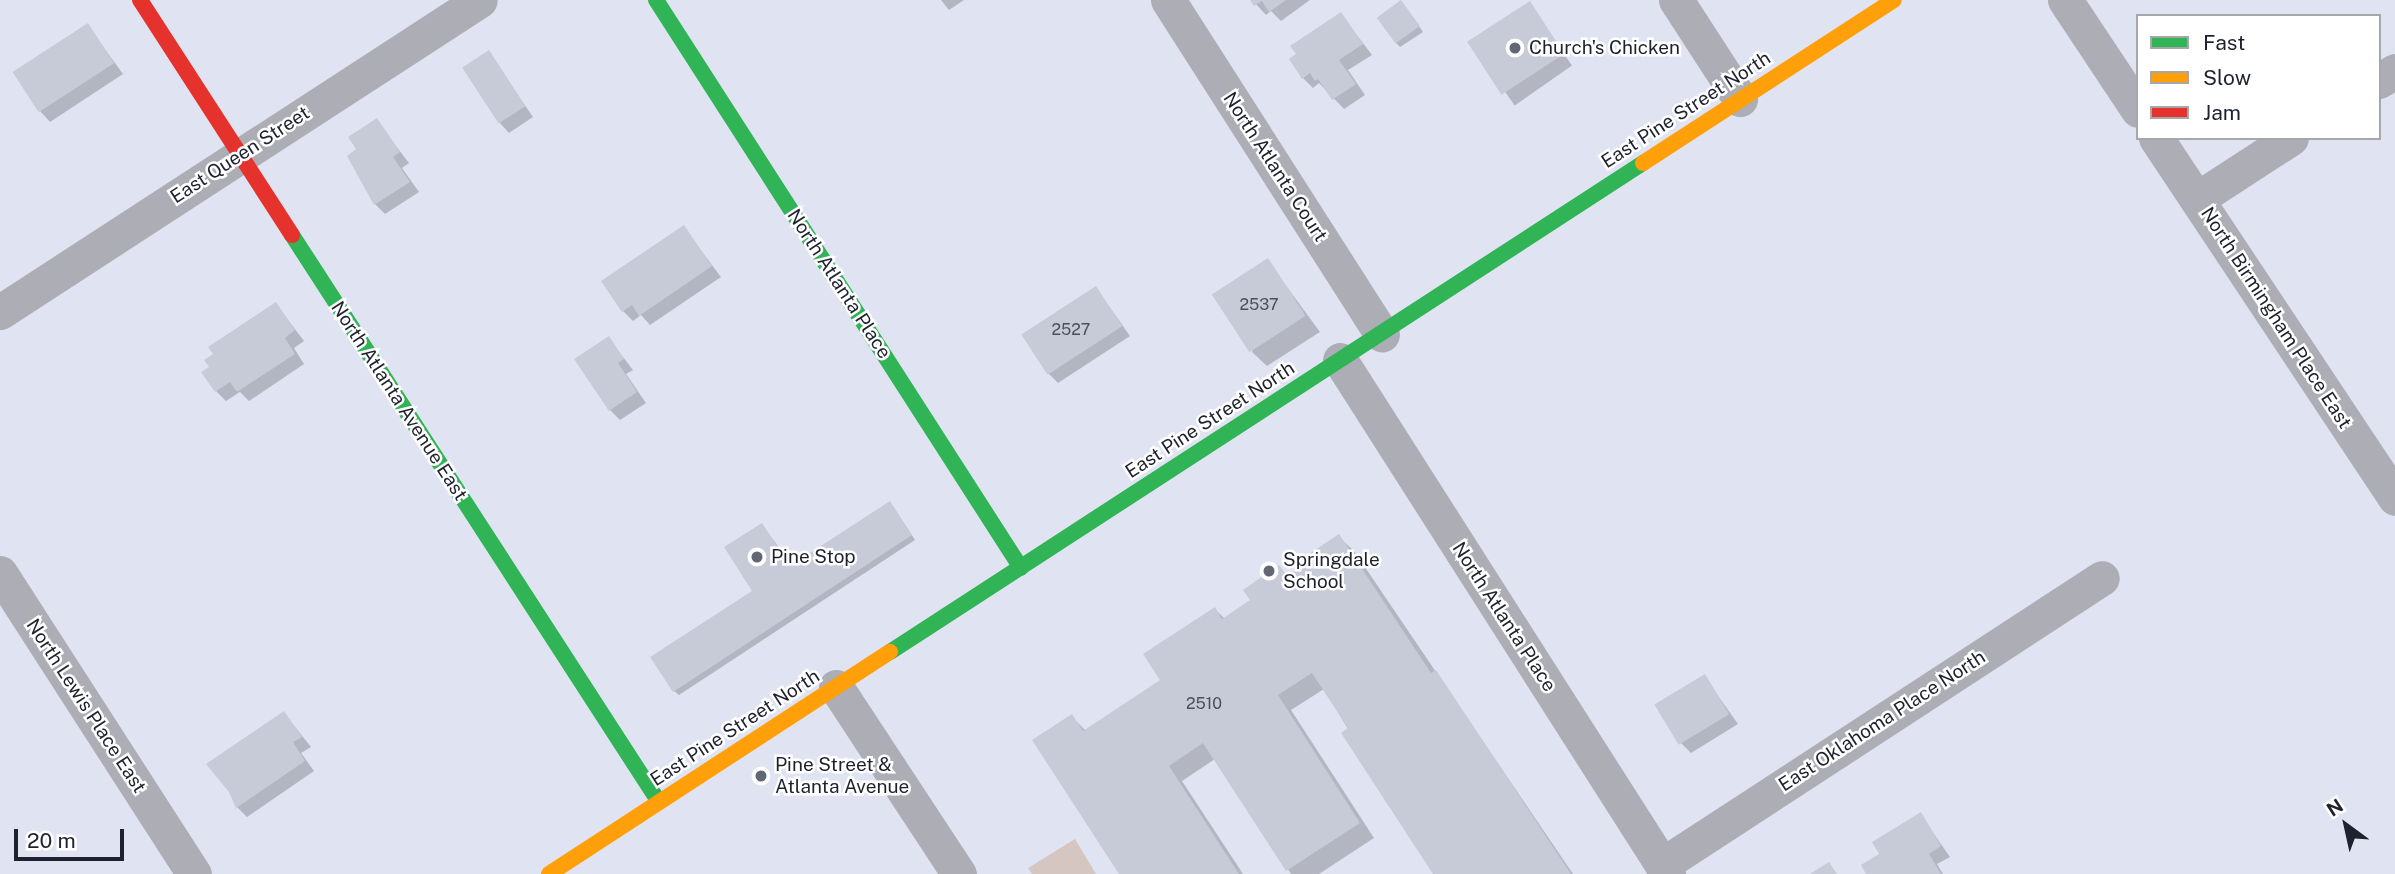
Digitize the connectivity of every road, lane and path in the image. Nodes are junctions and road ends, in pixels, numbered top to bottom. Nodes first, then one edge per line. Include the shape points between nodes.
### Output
1 (140, 0) edge
2 (480, 0) edge
3 (656, 0) edge
4 (1168, 0) edge
5 (1676, 0) edge
6 (1894, 0) edge
7 (2065, 0) edge
8 (1740, 99) junction
9 (2136, 107) edge
10 (2157, 140) edge
11 (2288, 140) edge
12 (240, 155) junction
13 (2197, 199) junction
14 (0, 312) edge
15 (1382, 334) junction
16 (1340, 360) junction
17 (2395, 498) edge
18 (1021, 568) junction
19 (0, 573) edge
20 (2102, 578) dead end
21 (836, 687) junction
22 (659, 802) junction
23 (1665, 869) edge
24 (194, 874) edge
25 (549, 874) edge
26 (959, 874) edge

1 - 12 street, North Atlanta Avenue East
2 - 12 street, East Queen Street
3 - 18 street, North Atlanta Place
4 - 15 street, North Atlanta Court
5 - 8 street
6 - 8 street, East Pine Street North
7 - 9 street
8 - 15 street, East Pine Street North
10 - 13 street, North Birmingham Place East
11 - 13 street
12 - 14 street, East Queen Street
12 - 22 street, North Atlanta Avenue East
13 - 17 street, North Birmingham Place East
15 - 16 street, East Pine Street North
16 - 18 street, East Pine Street North
16 - 23 street, North Atlanta Place
18 - 21 street, East Pine Street North
19 - 24 street, North Lewis Place East
20 - 23 street, East Oklahoma Place North
21 - 22 street, East Pine Street North
21 - 26 street
22 - 25 street, East Pine Street North

